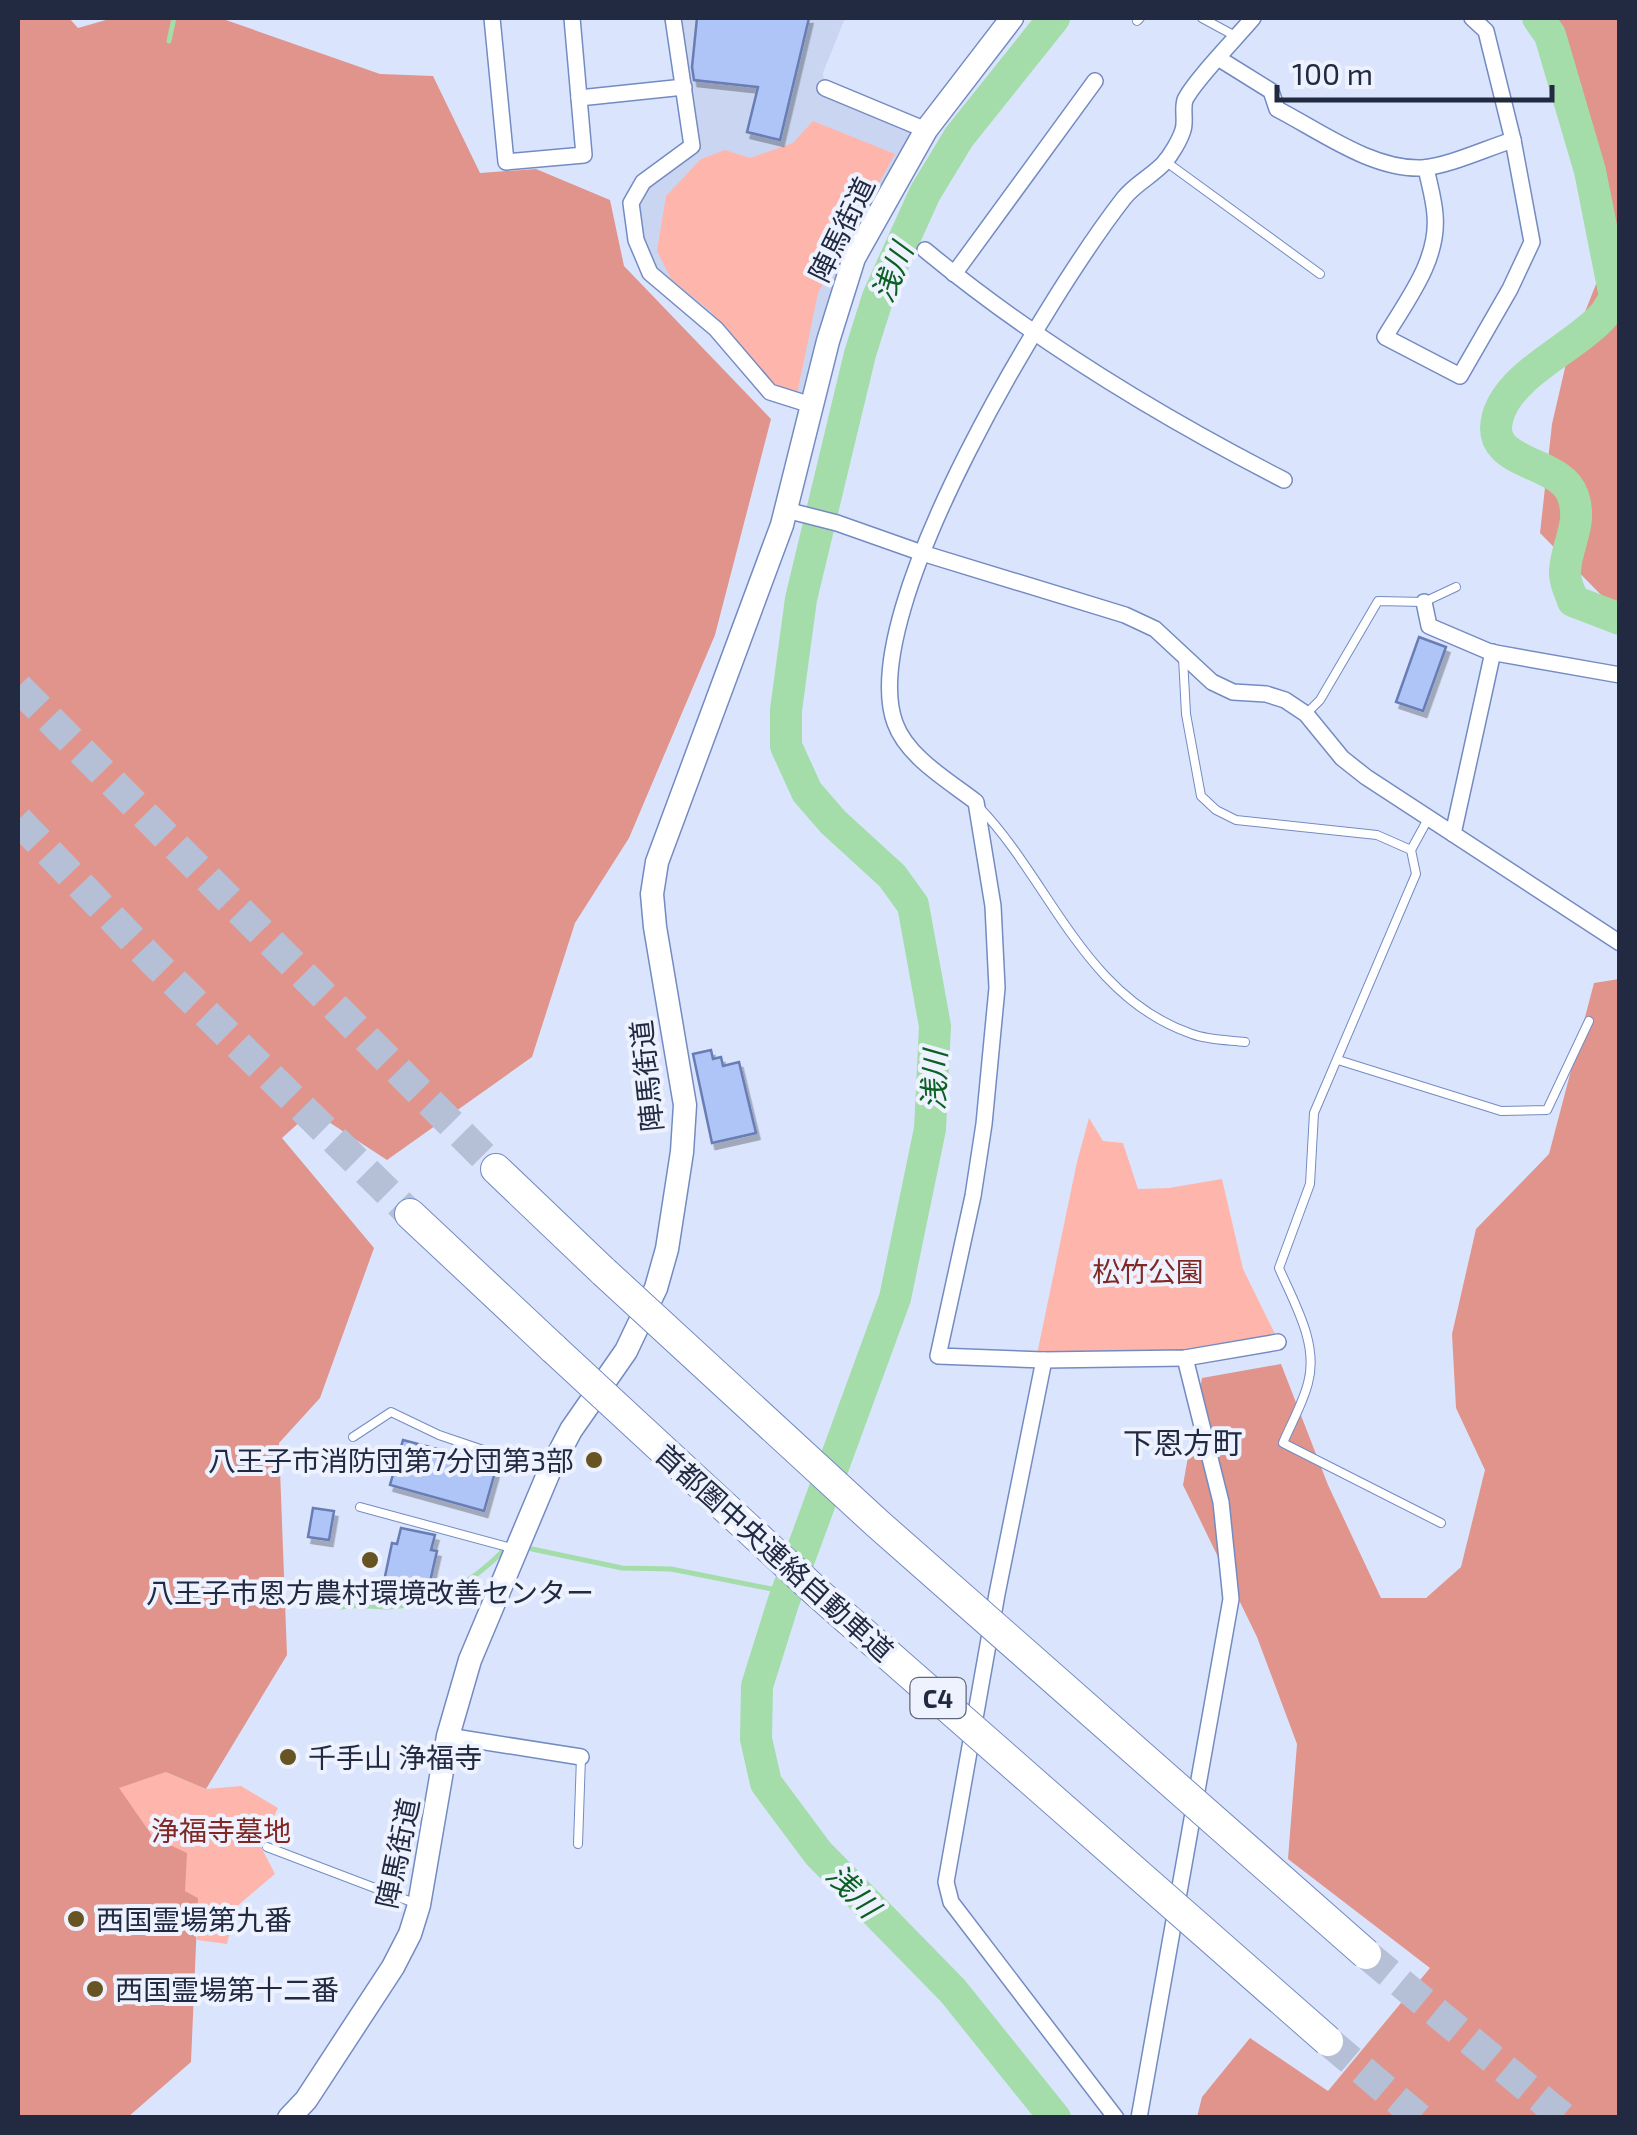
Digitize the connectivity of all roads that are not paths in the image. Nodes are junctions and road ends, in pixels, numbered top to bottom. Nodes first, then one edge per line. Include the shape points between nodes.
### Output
1 (492, 18) edge
2 (572, 18) edge
3 (673, 18) edge
4 (1012, 18) edge
5 (1202, 18) edge
6 (1252, 18) edge
7 (1472, 18) edge
8 (1236, 37) junction
9 (1218, 58) junction
10 (1095, 81) dead end
11 (684, 86) junction
12 (825, 88) dead end
13 (579, 98) junction
14 (926, 130) junction
15 (1513, 140) junction
16 (1166, 161) junction
17 (1426, 168) junction
18 (925, 250) dead end
19 (954, 274) junction
20 (1320, 274) dead end
21 (1034, 332) junction
22 (812, 406) junction
23 (1284, 480) dead end
24 (792, 512) junction
25 (922, 553) junction
26 (1456, 587) dead end
27 (1424, 602) junction
28 (1492, 652) junction
29 (1184, 658) junction
30 (1620, 675) edge
31 (1306, 714) junction
32 (976, 802) junction
33 (1428, 818) junction
34 (1453, 834) junction
35 (1411, 850) junction
36 (1620, 943) edge
37 (1589, 1021) dead end
38 (1245, 1042) dead end
39 (1338, 1060) junction
40 (496, 1169) tunnel mouth
41 (410, 1214) tunnel mouth
42 (1278, 1342) dead end
43 (1185, 1358) junction
44 (1044, 1360) junction
45 (353, 1437) dead end
46 (548, 1472) junction
47 (360, 1507) dead end
48 (1441, 1524) dead end
49 (516, 1549) junction
50 (448, 1736) junction
51 (581, 1757) joint
52 (578, 1844) dead end
53 (267, 1847) dead end
54 (419, 1905) junction
55 (1366, 1954) tunnel mouth
56 (1328, 2040) tunnel mouth
57 (289, 2118) edge
58 (1116, 2118) edge
59 (1138, 2118) edge

1 - 13 street via 506,162 584,155
2 - 13 street
3 - 11 street
4 - 14 main road, 陣馬街道
5 - 8 lane
6 - 8 street
7 - 15 street via 1486,31
8 - 9 street
9 - 16 street via 1185,100 1184,129
9 - 17 street via 1271,91 1277,109 1363,154
10 - 19 street
11 - 13 street
11 - 22 street via 692,146 643,182 631,203 636,240 650,273 716,330 770,392
12 - 14 street
14 - 22 main road, 陣馬街道 via 854,258
15 - 17 street
15 - 17 street via 1532,242 1460,376 1385,338 1434,245
16 - 20 lane
16 - 21 street via 1126,194
18 - 19 street
19 - 21 street
21 - 23 street via 1208,441
21 - 25 street via 951,484
22 - 24 main road, 陣馬街道
24 - 25 street
24 - 46 main road, 陣馬街道 via 657,862 655,927 685,1105 667,1248 626,1351
25 - 29 street via 1125,615 1155,629
25 - 32 street via 894,642 894,722 917,755
26 - 27 lane
27 - 28 street via 1428,626
27 - 31 lane via 1378,601
28 - 30 street
28 - 34 street
29 - 31 street via 1232,692 1266,694
29 - 35 lane via 1201,796 1216,810 1236,820 1377,835
31 - 33 street via 1342,758
32 - 38 lane via 1067,932 1132,1000 1195,1036
32 - 44 street via 993,906 996,988 973,1196 938,1356
33 - 34 street
33 - 35 lane
34 - 36 street
35 - 39 lane via 1416,874
37 - 39 lane via 1547,1110 1501,1110
39 - 48 lane via 1314,1112 1310,1184 1279,1268 1311,1360 1283,1443
40 - 55 highway, bridge via 878,1524
41 - 56 highway, 首都圏中央連絡自動車道 / C4, bridge via 820,1595
42 - 43 street
43 - 44 street
43 - 59 street via 1221,1502 1231,1599
44 - 58 street via 946,1882 951,1902
45 - 46 lane via 391,1412
46 - 49 main road, 陣馬街道
47 - 49 lane
49 - 50 main road, 陣馬街道 via 470,1660
50 - 51 street
50 - 54 main road, 陣馬街道
51 - 52 lane
53 - 54 lane
54 - 57 main road, 陣馬街道 via 393,1967

